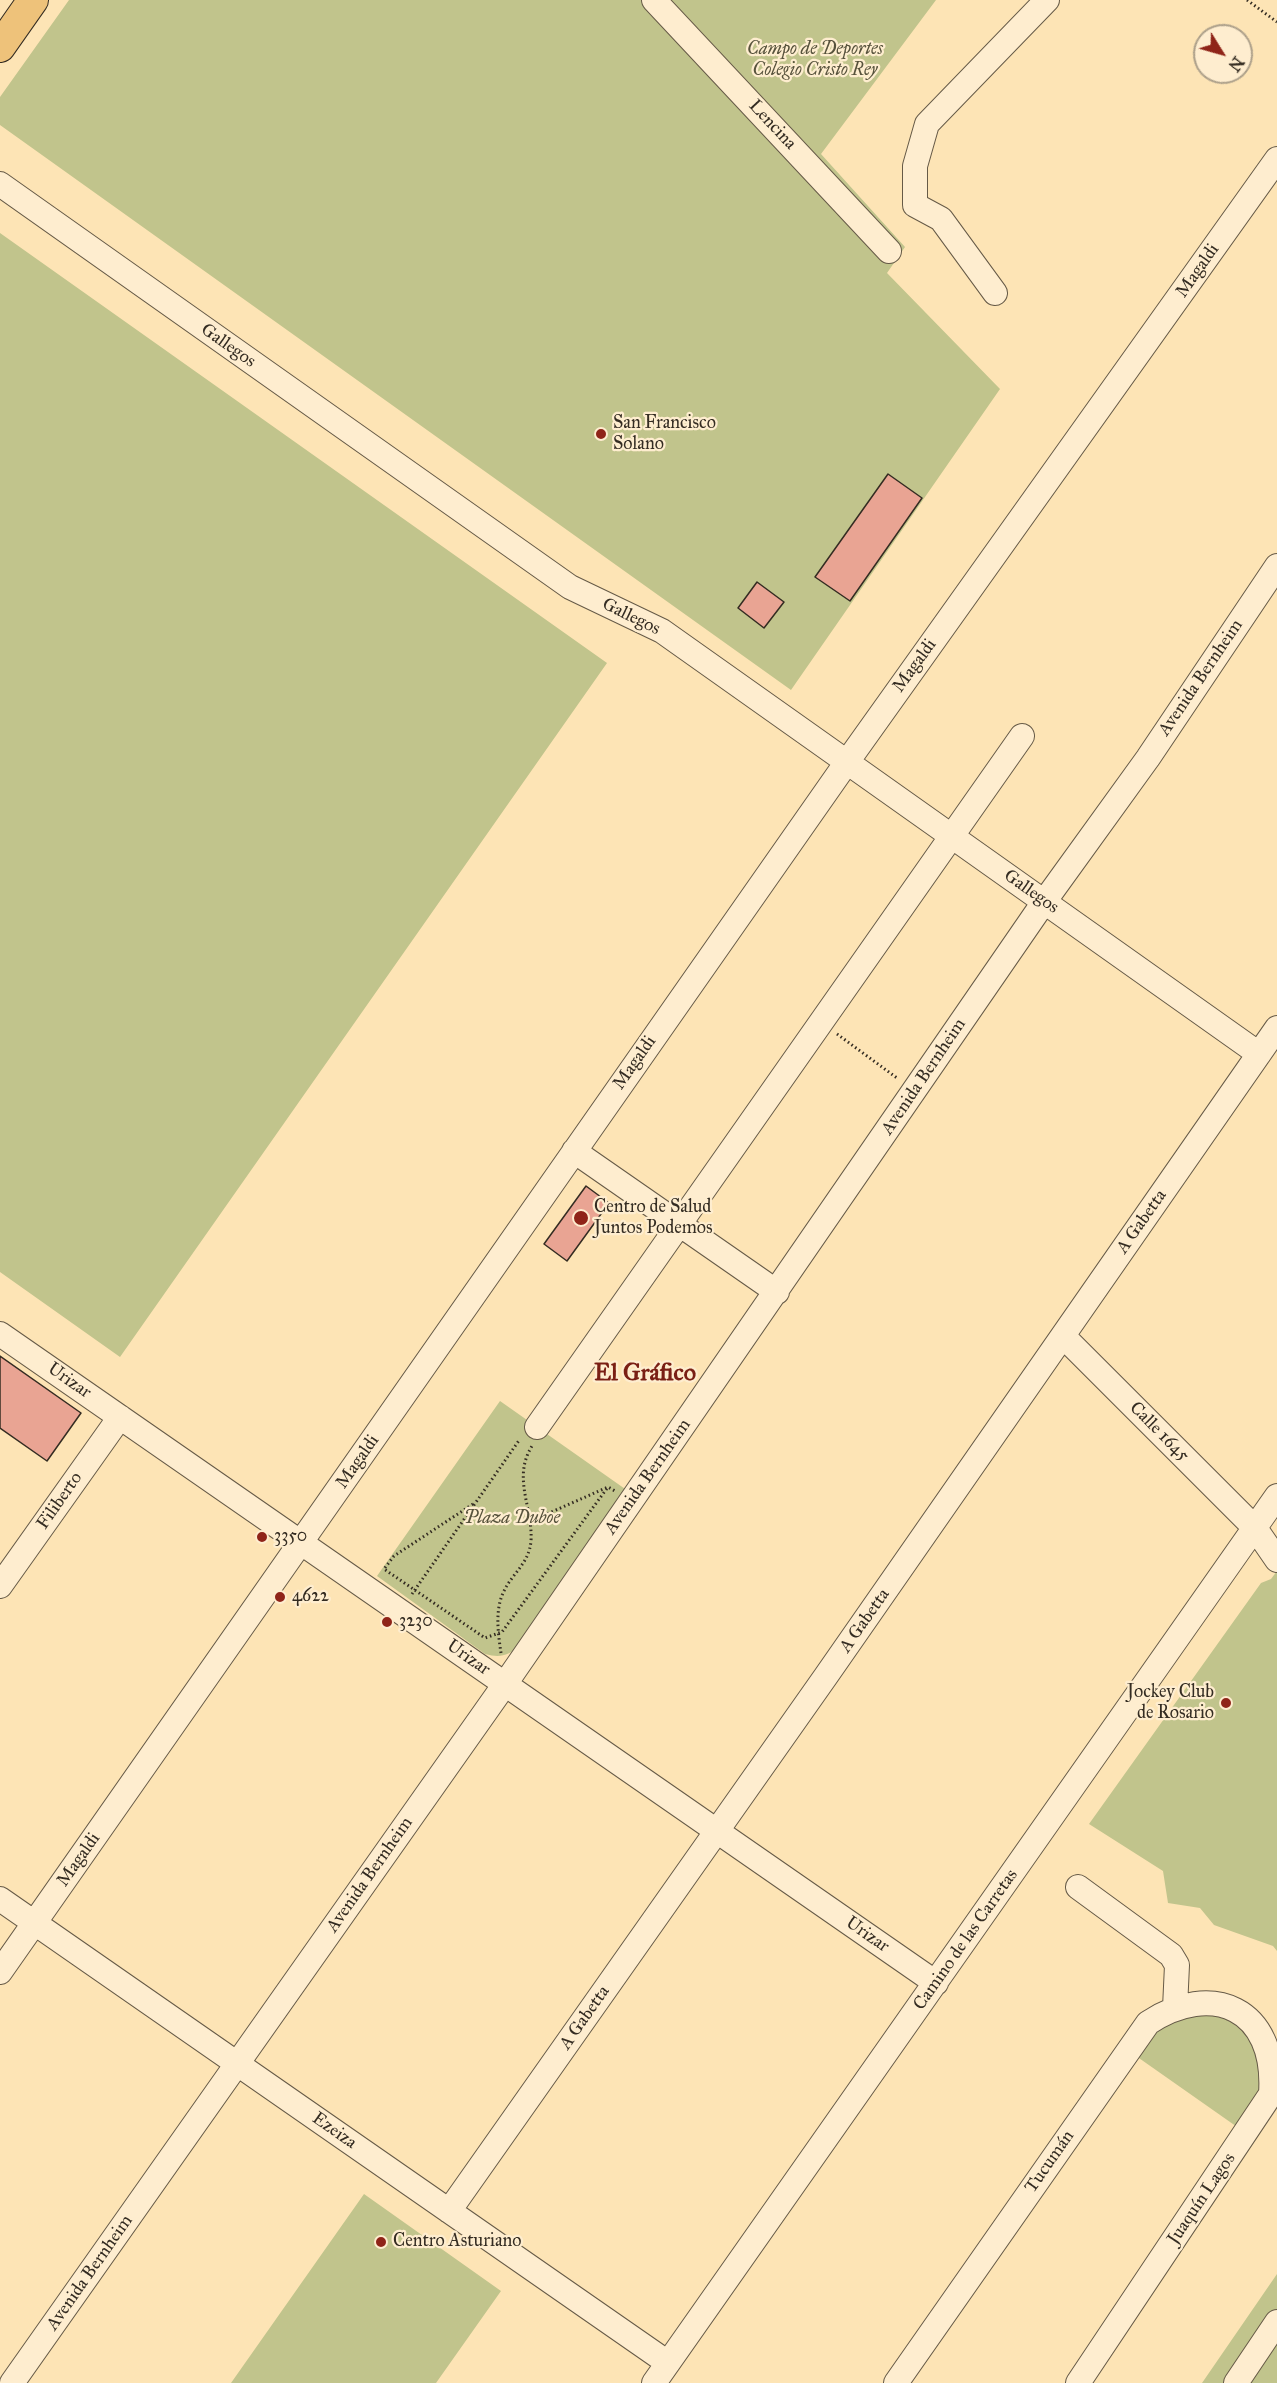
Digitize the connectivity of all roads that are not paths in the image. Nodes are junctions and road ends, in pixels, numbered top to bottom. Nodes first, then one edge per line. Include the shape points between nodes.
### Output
1 (33, 0) edge
2 (654, 0) edge
3 (1047, 0) edge
4 (0, 47) edge
5 (1277, 159) edge
6 (0, 184) edge
7 (889, 251) dead end
8 (995, 293) dead end
9 (1277, 566) edge
10 (1022, 736) dead end
11 (847, 762) junction
12 (952, 836) junction
13 (1044, 902) junction
14 (1277, 1028) edge
15 (1259, 1054) junction
16 (574, 1151) junction
17 (680, 1224) junction
18 (777, 1292) junction
19 (0, 1334) edge
20 (1063, 1336) junction
21 (120, 1417) junction
22 (537, 1427) road end
23 (1277, 1496) edge
24 (1266, 1532) edge
25 (302, 1543) junction
26 (1277, 1560) edge
27 (0, 1586) edge
28 (505, 1684) junction
29 (717, 1831) junction
30 (1078, 1887) dead end
31 (0, 1899) edge
32 (34, 1923) junction
33 (0, 1972) edge
34 (936, 1983) junction
35 (1175, 2008) junction
36 (1241, 2009) joint
37 (237, 2064) junction
38 (449, 2211) junction
39 (1277, 2322) edge
40 (668, 2363) junction
41 (12, 2383) edge
42 (654, 2383) edge
43 (896, 2383) edge
44 (1078, 2383) edge
45 (1236, 2383) edge

1 - 4 main road
2 - 7 street, Lencina
3 - 8 street via 927,124 915,166 915,205 941,219
5 - 11 street, Magaldi
6 - 11 street, Gallegos via 570,587 662,631
9 - 13 street, Avenida Bernheim via 1148,758
10 - 12 street
11 - 12 street, Gallegos
11 - 16 street, Magaldi
12 - 13 street, Gallegos
12 - 17 street
13 - 15 street, Gallegos
13 - 18 street, Avenida Bernheim
14 - 15 street, A Gabetta
15 - 20 street, A Gabetta
16 - 17 street
16 - 25 street, Magaldi
17 - 18 street
17 - 22 street
18 - 28 street, Avenida Bernheim
19 - 21 street, Urizar
20 - 24 street, Calle 1645
20 - 29 street, A Gabetta
21 - 25 street, Urizar
21 - 27 street, Filiberto
23 - 24 street, Camino de las Carretas
24 - 26 street, Calle 1645
24 - 34 street, Camino de las Carretas
25 - 28 street, Urizar
25 - 32 street, Magaldi
28 - 29 street, Urizar
28 - 37 street, Avenida Bernheim
29 - 34 street, Urizar
29 - 38 street, A Gabetta
30 - 35 street via 1171,1955 1177,1965
31 - 32 street, Ezeiza
32 - 33 street, Magaldi
32 - 37 street, Ezeiza
34 - 40 street, Camino de las Carretas
35 - 36 street, Tucumán via 1205,2002
35 - 43 street, Tucumán via 1148,2024
36 - 44 street, Juaquín Lagos via 1255,2020 1269,2042 1275,2068 1270,2094
37 - 38 street, Ezeiza
37 - 41 street, Avenida Bernheim
38 - 40 street, Ezeiza
39 - 45 street
40 - 42 street, Camino de las Carretas

